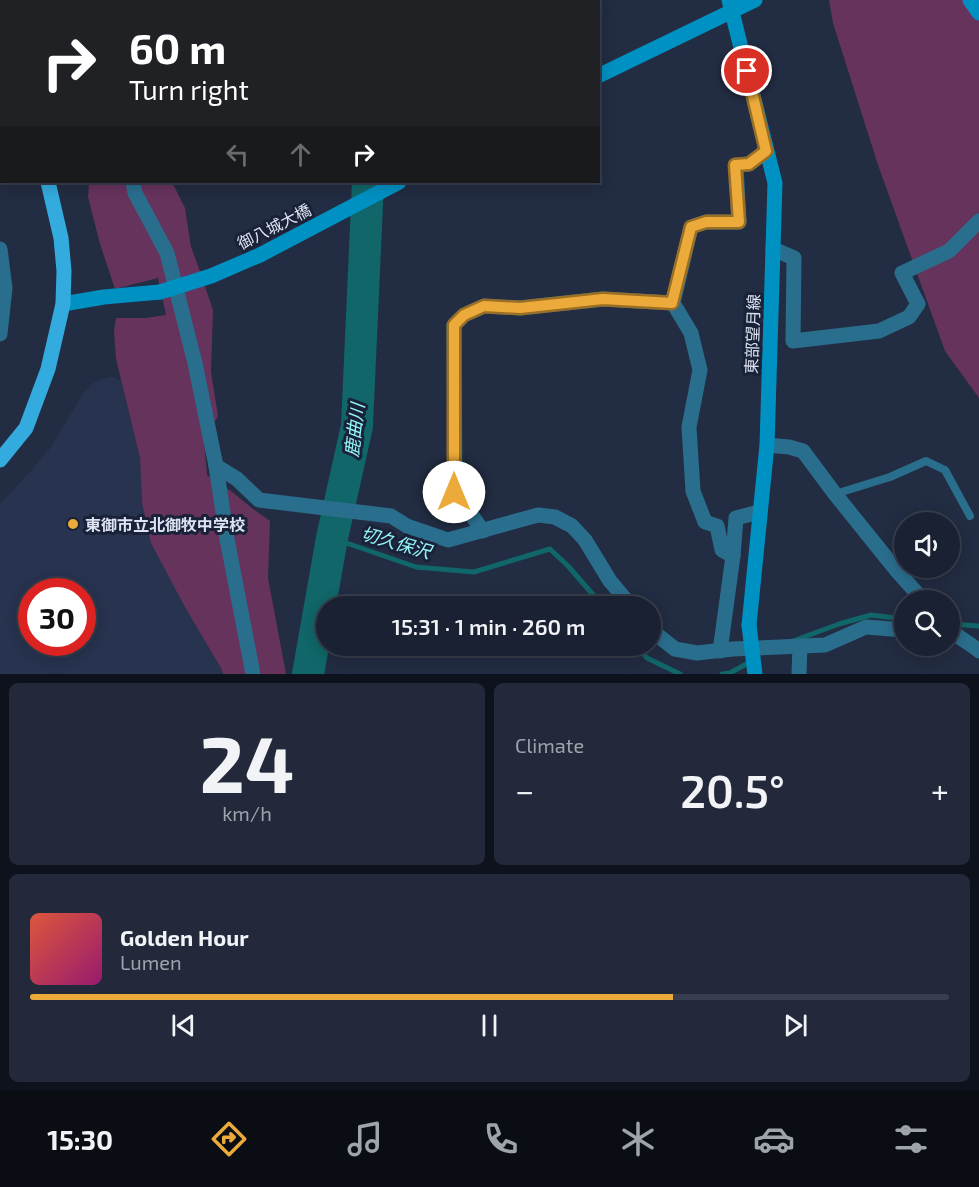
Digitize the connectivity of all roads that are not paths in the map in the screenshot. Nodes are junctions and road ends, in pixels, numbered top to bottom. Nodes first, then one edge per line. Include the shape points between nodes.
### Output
1 (755, 0) edge
2 (970, 0) edge
3 (731, 6) edge
4 (979, 14) edge
5 (600, 75) edge
6 (766, 151) junction
7 (48, 183) edge
8 (133, 183) edge
9 (397, 183) edge
10 (979, 221) edge
11 (0, 249) edge
12 (773, 249) junction
13 (63, 303) junction
14 (672, 303) junction
15 (0, 334) edge
16 (767, 445) junction
17 (0, 460) edge
18 (216, 466) junction
19 (836, 494) junction
20 (759, 512) junction
21 (970, 516) dead end
22 (483, 531) junction
23 (733, 556) junction
24 (914, 590) edge
25 (623, 596) edge
26 (894, 629) edge
27 (661, 637) edge
28 (960, 638) edge
29 (800, 646) junction
30 (977, 646) edge
31 (720, 651) junction
32 (253, 674) edge
33 (755, 674) edge
34 (799, 674) edge

1 - 3 main road
2 - 4 main road
3 - 5 main road
3 - 6 main road, 東部望月線
6 - 12 main road, 東部望月線 via 775,183
6 - 14 street via 749,164 735,165 739,222 706,222 691,227
7 - 13 main road via 61,238
8 - 18 street via 135,194 166,253 195,363
9 - 13 main road, 御八城大橋, bridge via 260,255 211,276 160,292
10 - 12 street via 950,251 902,273 918,304 909,317 879,331 793,341 794,258
11 - 15 street via 5,288
12 - 16 main road, 東部望月線
13 - 17 main road via 48,369 26,428
14 - 22 street via 603,299 520,308 484,306 464,315 454,325 454,492
14 - 23 street via 691,333 700,369 689,427 693,491 705,522 717,525 722,550
16 - 19 street via 803,451
16 - 20 main road, 東部望月線
18 - 22 street via 259,500 391,516 407,526 448,540
18 - 32 street
19 - 21 lane via 926,461 945,470
19 - 24 street
20 - 23 street via 736,518
20 - 33 main road, 東部望月線, bridge via 749,625
22 - 25 street via 538,516 555,517 579,533
23 - 31 street
26 - 29 street via 866,627 825,645
27 - 31 street via 675,649 697,653
28 - 30 street
29 - 31 street
29 - 34 street

